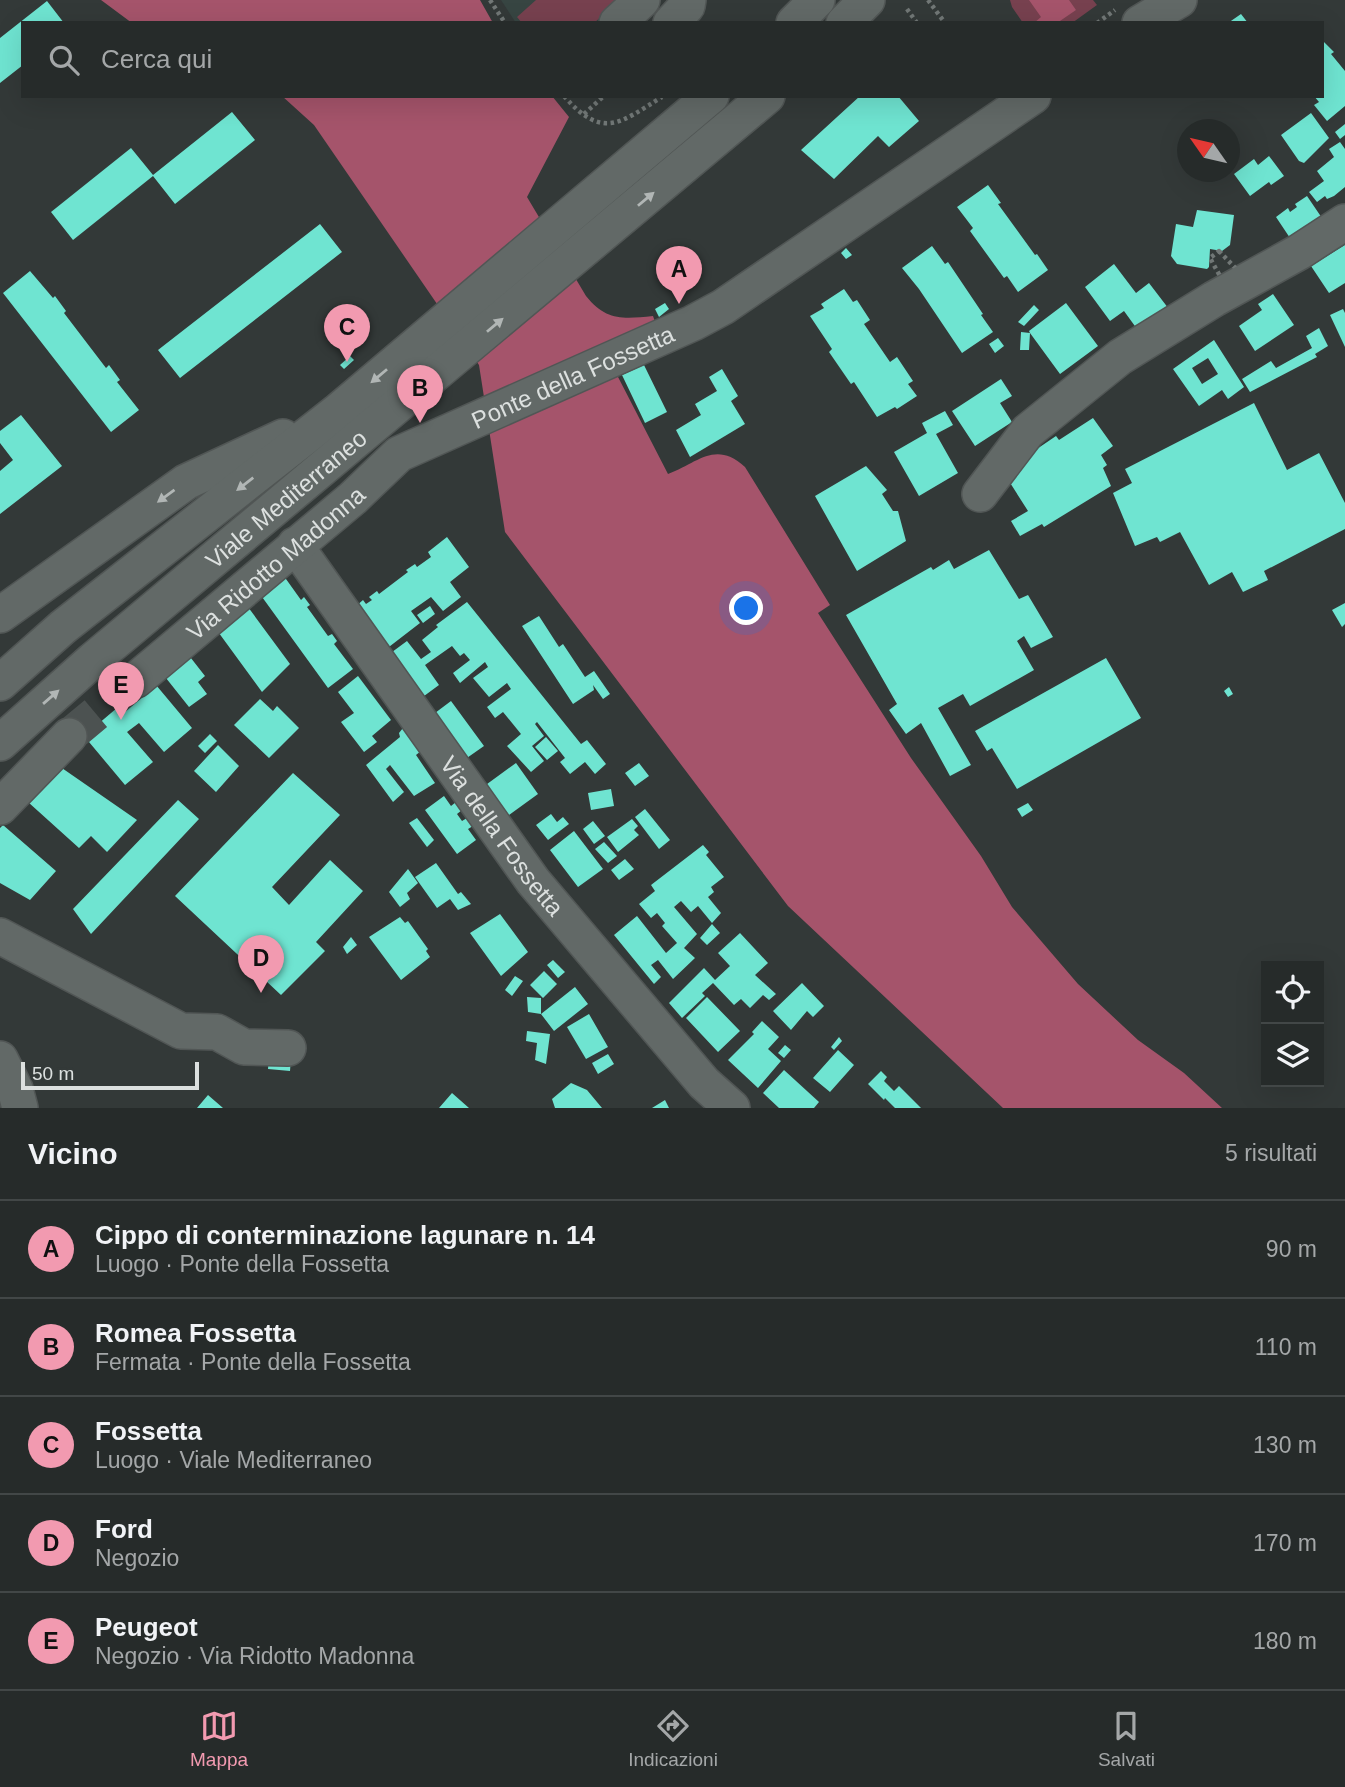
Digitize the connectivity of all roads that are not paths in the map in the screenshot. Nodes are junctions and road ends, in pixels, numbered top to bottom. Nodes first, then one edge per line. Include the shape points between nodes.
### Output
1 (642, 0) edge
2 (688, 0) edge
3 (817, 0) edge
4 (867, 0) edge
5 (1179, 0) edge
6 (619, 21) edge
7 (673, 21) edge
8 (796, 21) edge
9 (846, 21) edge
10 (1143, 21) edge
11 (709, 98) edge
12 (765, 98) edge
13 (1030, 98) edge
14 (1345, 222) edge
15 (337, 412) junction
16 (412, 447) joint
17 (981, 494) dead end
18 (295, 545) junction
19 (0, 615) edge
20 (136, 680) tunnel mouth
21 (0, 683) edge
22 (69, 736) tunnel mouth
23 (0, 743) edge
24 (0, 807) edge
25 (0, 936) edge
26 (288, 1048) dead end
27 (0, 1059) edge
28 (20, 1108) edge
29 (732, 1108) edge

1 - 6 street
2 - 7 street
3 - 8 street
4 - 9 street
5 - 10 street
11 -> 15 street, Viale Mediterraneo
23 -> 12 street, Viale Mediterraneo
13 - 16 street, Ponte della Fossetta via 694,323
14 - 17 street via 1120,357 1028,431
15 -> 19 street via 186,482
15 -> 21 street, Viale Mediterraneo via 63,627
16 - 18 street, Via Ridotto Madonna
18 - 20 street, Via Ridotto Madonna
18 - 29 street, Via della Fossetta via 533,881 704,1083
22 - 24 street
25 - 26 street via 181,1031 217,1032 244,1047
27 - 28 street

